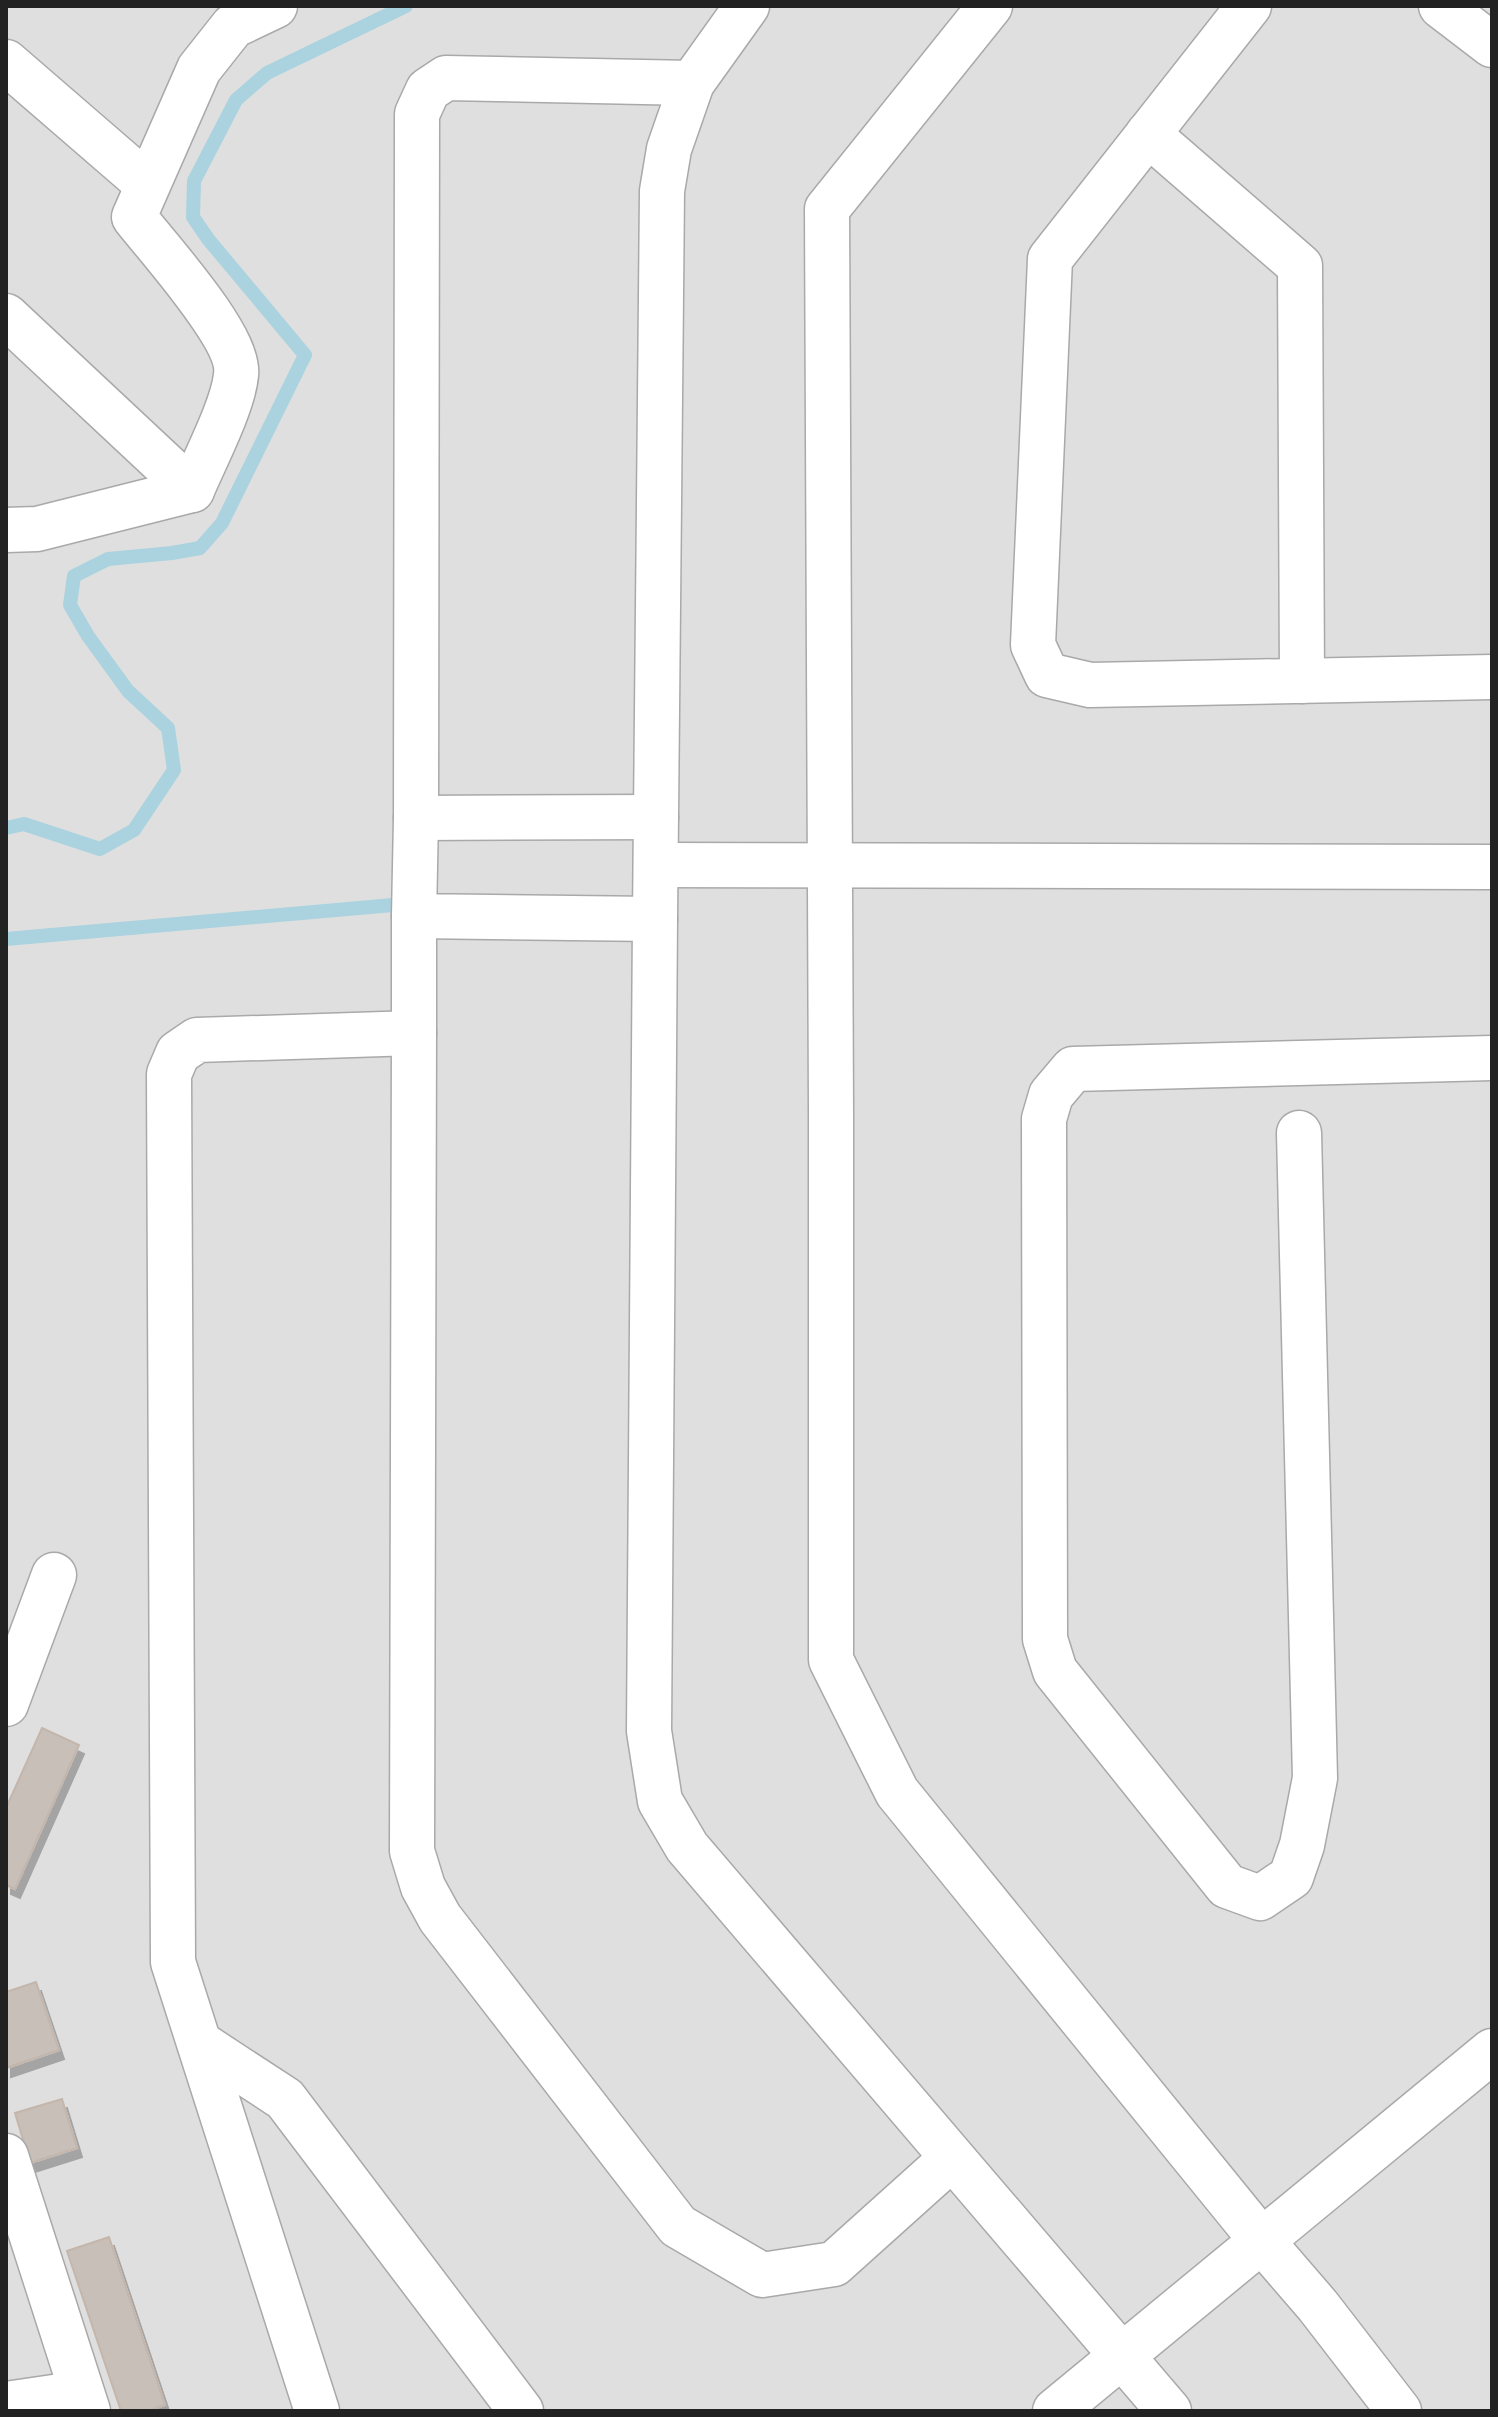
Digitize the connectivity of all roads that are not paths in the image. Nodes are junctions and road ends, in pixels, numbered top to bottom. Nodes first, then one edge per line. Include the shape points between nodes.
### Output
1 (275, 6) edge
2 (747, 6) edge
3 (990, 6) edge
4 (1249, 6) edge
5 (1441, 6) edge
6 (222, 16) edge
7 (1492, 45) edge
8 (6, 62) edge
9 (692, 83) junction
10 (1148, 134) junction
11 (147, 184) junction
12 (6, 316) edge
13 (192, 490) junction
14 (6, 530) edge
15 (1492, 677) edge
16 (1302, 681) junction
17 (656, 817) junction
18 (416, 818) junction
19 (656, 865) junction
20 (830, 866) junction
21 (1492, 867) edge
22 (414, 916) junction
23 (655, 919) junction
24 (414, 1033) junction
25 (1492, 1058) edge
26 (1299, 1133) dead end
27 (54, 1575) dead end
28 (6, 1704) edge
29 (201, 2044) junction
30 (1492, 2051) edge
31 (6, 2156) edge
32 (952, 2158) junction
33 (1262, 2241) junction
34 (1122, 2356) junction
35 (84, 2402) edge
36 (6, 2404) edge
37 (317, 2411) edge
38 (521, 2411) edge
39 (1055, 2411) edge
40 (1169, 2411) edge
41 (1399, 2411) edge

1 - 6 street
2 - 9 street
3 - 20 street via 827,209
4 - 10 street
5 - 7 street
6 - 11 street
8 - 11 street
9 - 17 street via 669,149 662,191
9 - 18 street via 446,78 428,90 417,114
10 - 16 street via 1300,266
10 - 16 street via 1050,259 1033,645 1047,675 1090,685
11 - 13 street via 134,217 216,321 237,373
12 - 13 street
13 - 14 street via 37,529
15 - 16 street
17 - 18 street
17 - 19 street
18 - 22 street
19 - 20 street
19 - 23 street
20 - 21 street
20 - 33 street via 831,1660 897,1792
22 - 23 street
22 - 24 street
23 - 32 street via 649,1731 660,1801 687,1847
24 - 29 street via 197,1040 178,1053 169,1074 173,1962
24 - 32 street via 412,1851 423,1887 440,1918 678,2226 762,2275 834,2264
25 - 26 street via 1073,1069 1051,1095 1044,1119 1045,1639 1055,1671 1227,1886 1260,1898 1291,1877 1315,1778
27 - 28 street
29 - 37 street
29 - 38 street via 285,2099
30 - 33 street
31 - 35 street
32 - 34 street
33 - 34 street
33 - 41 street
34 - 39 street
34 - 40 street
35 - 36 street

